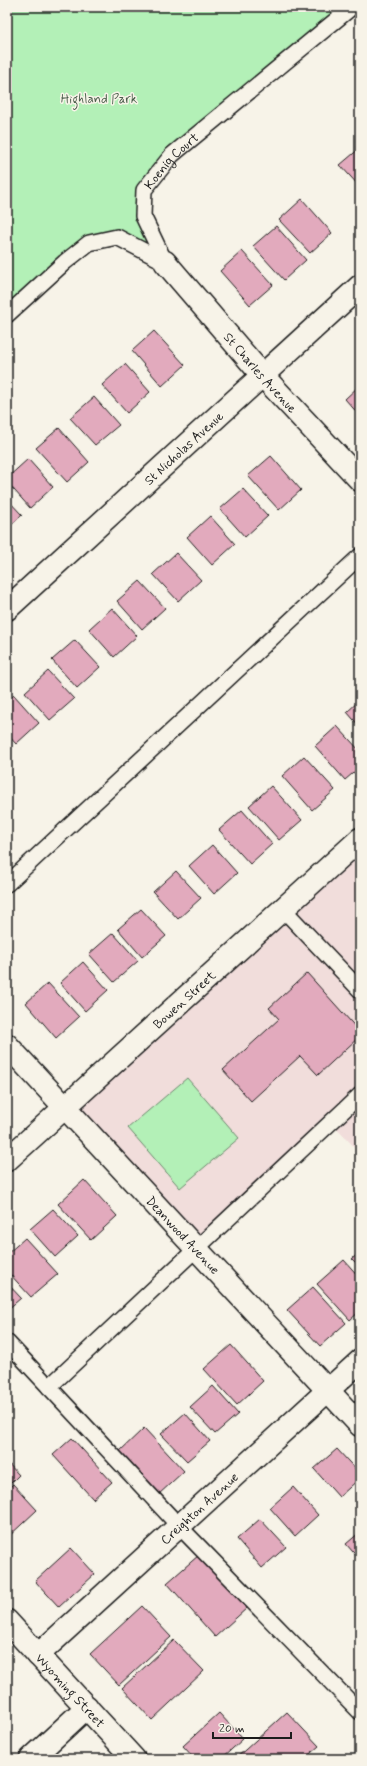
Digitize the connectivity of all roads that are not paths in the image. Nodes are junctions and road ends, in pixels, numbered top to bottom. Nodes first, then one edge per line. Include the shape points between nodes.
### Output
1 (352, 7) edge
2 (165, 262) junction
3 (360, 286) edge
4 (7, 315) edge
5 (263, 376) junction
6 (360, 480) edge
7 (360, 556) edge
8 (7, 609) edge
9 (360, 838) edge
10 (7, 884) edge
11 (283, 909) junction
12 (360, 990) edge
13 (7, 1044) edge
14 (360, 1095) edge
15 (65, 1107) junction
16 (7, 1160) edge
17 (196, 1248) junction
18 (7, 1342) edge
19 (360, 1361) edge
20 (49, 1387) junction
21 (328, 1390) junction
22 (360, 1425) edge
23 (180, 1526) junction
24 (7, 1621) edge
25 (38, 1655) junction
26 (87, 1707) junction
27 (360, 1712) edge
28 (31, 1759) edge
29 (134, 1759) edge

1 - 2 lane, Koenig Court via 172,155 144,190 143,216
2 - 4 lane via 117,237 89,243
2 - 5 street, St Charles Avenue
3 - 5 street, St Nicholas Avenue
5 - 6 street, St Charles Avenue
5 - 8 street, St Nicholas Avenue
7 - 10 lane
9 - 11 street, Bowen Street
11 - 12 lane
11 - 15 street, Bowen Street
13 - 15 street, Deanwood Avenue
14 - 17 lane
15 - 16 street, Bowen Street
15 - 17 street, Deanwood Avenue
17 - 20 lane
17 - 21 street, Deanwood Avenue
18 - 20 lane
19 - 21 street, Creighton Avenue
20 - 23 lane
21 - 22 street, Deanwood Avenue
21 - 23 street, Creighton Avenue
23 - 25 street, Creighton Avenue
23 - 27 lane
24 - 25 street, Wyoming Street
25 - 26 street, Wyoming Street
26 - 28 street
26 - 29 street, Wyoming Street

